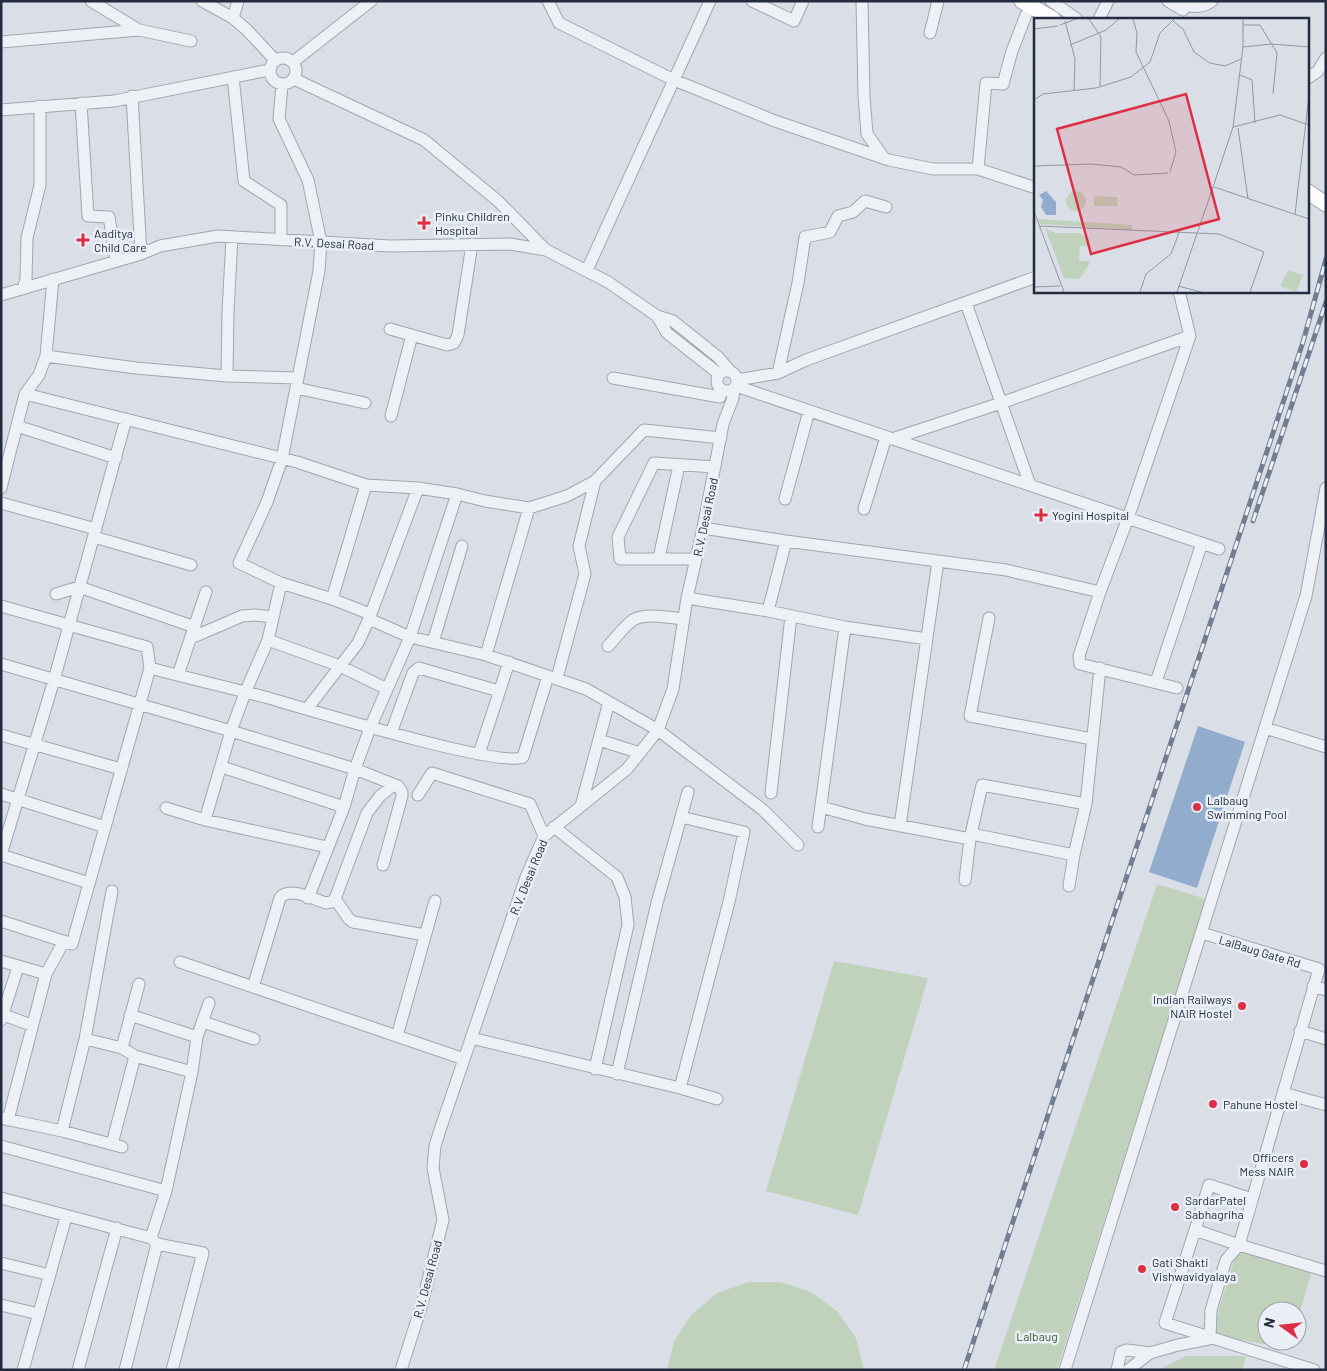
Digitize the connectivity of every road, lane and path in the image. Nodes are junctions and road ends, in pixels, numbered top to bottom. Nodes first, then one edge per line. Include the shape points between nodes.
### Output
1 (91, 1) edge
2 (202, 1) edge
3 (238, 1) edge
4 (371, 1) edge
5 (548, 1) edge
6 (710, 1) edge
7 (752, 1) edge
8 (803, 1) edge
9 (862, 1) edge
10 (938, 1) edge
11 (1108, 1) edge
12 (1168, 1) edge
13 (1212, 1) edge
14 (221, 6) edge
15 (1182, 7) edge
16 (1035, 8) edge
17 (233, 18) junction
18 (1073, 18) edge
19 (1100, 18) edge
20 (139, 30) junction
21 (930, 33) dead end
22 (191, 41) dead end
23 (1, 42) edge
24 (1326, 58) edge
25 (293, 62) junction
26 (272, 65) junction
27 (1310, 76) edge
28 (234, 77) junction
29 (294, 79) junction
30 (674, 80) junction
31 (282, 85) junction
32 (132, 96) junction
33 (81, 103) junction
34 (40, 106) junction
35 (1, 110) edge
36 (884, 158) junction
37 (978, 170) junction
38 (1034, 187) edge
39 (1310, 193) edge
40 (1326, 204) edge
41 (886, 207) dead end
42 (232, 236) junction
43 (281, 240) junction
44 (321, 242) junction
45 (472, 244) junction
46 (546, 250) junction
47 (140, 254) junction
48 (116, 260) junction
49 (587, 270) junction
50 (1034, 278) edge
51 (53, 279) junction
52 (23, 289) junction
53 (1179, 292) edge
54 (1, 295) edge
55 (966, 303) junction
56 (657, 316) junction
57 (390, 329) dead end
58 (412, 335) junction
59 (1190, 336) junction
60 (46, 356) junction
61 (778, 373) junction
62 (719, 374) junction
63 (227, 376) junction
64 (613, 378) dead end
65 (735, 382) junction
66 (297, 383) junction
67 (721, 393) junction
68 (25, 394) junction
69 (365, 403) dead end
70 (1001, 403) junction
71 (809, 411) junction
72 (391, 416) dead end
73 (126, 419) junction
74 (723, 424) junction
75 (17, 426) junction
76 (721, 438) junction
77 (889, 438) junction
78 (116, 458) junction
79 (282, 459) junction
80 (679, 465) junction
81 (715, 467) junction
82 (595, 481) junction
83 (366, 485) junction
84 (1030, 485) junction
85 (1, 488) edge
86 (418, 488) junction
87 (1326, 488) edge
88 (457, 494) junction
89 (785, 499) dead end
90 (1, 503) edge
91 (529, 508) junction
92 (864, 509) dead end
93 (1128, 518) junction
94 (704, 528) junction
95 (95, 533) junction
96 (786, 541) junction
97 (1202, 543) junction
98 (462, 546) dead end
99 (1219, 549) dead end
100 (659, 558) junction
101 (696, 559) junction
102 (938, 561) junction
103 (191, 565) dead end
104 (281, 583) junction
105 (80, 588) junction
106 (206, 592) dead end
107 (1100, 592) junction
108 (56, 594) dead end
109 (687, 598) junction
110 (332, 599) junction
111 (1, 606) edge
112 (768, 611) junction
113 (369, 616) junction
114 (791, 616) junction
115 (273, 617) junction
116 (989, 618) dead end
117 (684, 619) junction
118 (70, 624) junction
119 (845, 627) junction
120 (193, 632) junction
121 (410, 637) junction
122 (927, 639) junction
123 (268, 640) junction
124 (433, 642) junction
125 (608, 646) dead end
126 (486, 655) junction
127 (508, 662) junction
128 (1, 664) edge
129 (340, 666) junction
130 (150, 668) junction
131 (1100, 668) junction
132 (178, 675) junction
133 (553, 677) junction
134 (54, 680) junction
135 (1156, 682) junction
136 (1177, 688) dead end
137 (387, 689) junction
138 (499, 691) junction
139 (245, 693) junction
140 (609, 702) junction
141 (140, 704) junction
142 (307, 709) junction
143 (370, 728) junction
144 (1266, 728) junction
145 (231, 730) junction
146 (658, 730) junction
147 (391, 733) junction
148 (1, 735) edge
149 (1092, 739) junction
150 (599, 740) junction
151 (35, 743) junction
152 (1326, 747) edge
153 (640, 753) junction
154 (479, 754) junction
155 (222, 767) junction
156 (121, 769) junction
157 (355, 769) junction
158 (394, 785) junction
159 (688, 792) dead end
160 (771, 793) dead end
161 (1, 794) edge
162 (418, 795) dead end
163 (18, 798) junction
164 (1086, 804) junction
165 (580, 806) junction
166 (344, 807) junction
167 (821, 807) junction
168 (166, 808) dead end
169 (681, 817) junction
170 (205, 820) junction
171 (900, 826) junction
172 (105, 827) junction
173 (554, 827) junction
174 (818, 827) dead end
175 (544, 836) junction
176 (971, 837) junction
177 (798, 846) dead end
178 (327, 847) junction
179 (1074, 854) junction
180 (1, 855) edge
181 (383, 866) dead end
182 (965, 880) dead end
183 (89, 884) junction
184 (1070, 886) dead end
185 (112, 891) dead end
186 (308, 898) junction
187 (335, 899) junction
188 (435, 901) dead end
189 (1, 920) edge
190 (1202, 933) junction
191 (426, 935) junction
192 (64, 941) junction
193 (1, 961) edge
194 (180, 962) dead end
195 (18, 966) junction
196 (46, 974) junction
197 (139, 984) dead end
198 (1313, 986) junction
199 (253, 987) junction
200 (1326, 990) edge
201 (209, 1003) dead end
202 (130, 1015) junction
203 (2, 1016) edge
204 (203, 1022) junction
205 (31, 1025) junction
206 (1300, 1031) junction
207 (397, 1036) junction
208 (197, 1037) junction
209 (471, 1038) junction
210 (85, 1039) junction
211 (254, 1039) dead end
212 (1326, 1039) edge
213 (122, 1048) junction
214 (135, 1056) junction
215 (464, 1059) junction
216 (595, 1069) junction
217 (192, 1072) junction
218 (617, 1074) junction
219 (680, 1088) junction
220 (1283, 1093) junction
221 (717, 1099) dead end
222 (1326, 1105) edge
223 (4, 1119) edge
224 (62, 1131) junction
225 (1, 1146) edge
226 (166, 1190) junction
227 (1, 1198) edge
228 (1252, 1198) junction
229 (66, 1216) junction
230 (117, 1228) junction
231 (1195, 1230) junction
232 (154, 1241) junction
233 (1239, 1245) junction
234 (1, 1263) edge
235 (1326, 1271) edge
236 (50, 1275) junction
237 (1091, 1289) junction
238 (1, 1305) edge
239 (39, 1314) junction
240 (1210, 1338) junction
241 (1150, 1353) junction
242 (24, 1370) edge
243 (78, 1370) edge
244 (125, 1370) edge
245 (172, 1370) edge
246 (401, 1370) edge
247 (1060, 1370) edge
248 (1065, 1370) edge
249 (1117, 1370) edge
250 (1128, 1370) edge
251 (1314, 1370) edge

1 - 20 street
2 - 14 street
3 - 17 street
4 - 25 street
5 - 30 street via 559,23
6 - 30 street
7 - 8 street via 794,21
9 - 36 street via 867,134
10 - 21 street
11 - 19 street
12 - 15 street
13 - 15 street via 1203,7
14 - 17 street
16 - 18 street
16 - 37 street via 1012,51 1002,84 986,84
17 - 26 street
20 - 22 street
20 - 23 street
24 - 27 street
25 - 26 street via 285,58
25 - 29 street via 296,70
26 - 28 street
26 - 31 street via 271,78
28 - 32 street
28 - 43 street via 244,181 281,205
29 - 31 street
29 - 46 street via 424,140 498,201
30 - 36 street via 775,121
30 - 49 street
31 - 44 street via 279,119 308,180
32 - 33 street
32 - 47 street
33 - 34 street
33 - 48 street via 88,216 109,217
34 - 35 street
34 - 52 street via 40,185 27,238
36 - 37 street via 933,169
37 - 38 street
39 - 40 main road
41 - 61 street via 865,201 853,212 838,216 830,232 805,236
42 - 43 street, R.V. Desai Road
42 - 47 street, R.V. Desai Road via 160,246
42 - 63 street
43 - 44 street, R.V. Desai Road
44 - 45 street, R.V. Desai Road via 390,246
44 - 66 street via 319,271
45 - 46 street, R.V. Desai Road via 510,244
45 - 58 street via 456,340 447,345
46 - 49 street, R.V. Desai Road
47 - 48 street, R.V. Desai Road
48 - 51 street, R.V. Desai Road
49 - 56 street, R.V. Desai Road
50 - 55 street
51 - 52 street, R.V. Desai Road
51 - 60 street
52 - 54 street, R.V. Desai Road
53 - 59 street
55 - 61 street
55 - 70 street
56 - 62 street, R.V. Desai Road via 667,333
56 - 65 street, R.V. Desai Road via 673,320 718,357
57 - 58 street
58 - 72 street
59 - 70 street
59 - 93 street
60 - 63 street
60 - 68 street via 39,375
61 - 65 street
62 - 65 street via 725,371
62 - 67 street, R.V. Desai Road via 717,384
63 - 66 street
64 - 67 street
65 - 67 street via 727,392
65 - 71 street
65 - 74 street, R.V. Desai Road
66 - 69 street
66 - 79 street
67 - 74 street, R.V. Desai Road
68 - 73 street
68 - 75 street
70 - 77 street
70 - 84 street
71 - 77 street
71 - 89 street
73 - 78 street
73 - 79 street
74 - 76 street, R.V. Desai Road
75 - 78 street
75 - 85 street
76 - 81 street, R.V. Desai Road
76 - 82 street via 644,430
77 - 84 street
77 - 92 street
78 - 95 street
79 - 83 street
79 - 104 street via 267,502 239,562
80 - 81 street
80 - 100 street
80 - 100 street via 654,463 618,537 620,559
81 - 94 street, R.V. Desai Road
82 - 91 street via 567,496
82 - 133 street via 580,546 585,574
83 - 86 street
83 - 110 street
84 - 93 street
86 - 88 street
86 - 113 street
87 - 144 street via 1306,596
88 - 91 street
88 - 121 street
90 - 95 street
91 - 126 street
93 - 97 street
93 - 107 street
94 - 96 street
94 - 101 street, R.V. Desai Road
95 - 103 street
95 - 105 street
96 - 102 street
96 - 112 street
97 - 99 street
97 - 135 street
98 - 124 street
100 - 101 street
101 - 109 street, R.V. Desai Road
102 - 107 street via 1006,570
102 - 122 street
104 - 110 street
104 - 115 street
105 - 108 street
105 - 118 street
105 - 120 street
106 - 120 street
107 - 131 street via 1078,656 1080,664
109 - 112 street
109 - 117 street, R.V. Desai Road
110 - 113 street
111 - 118 street
112 - 114 street
113 - 121 street
113 - 129 street via 358,643
114 - 119 street
114 - 160 street
115 - 120 street via 242,616
115 - 123 street
116 - 149 street via 970,716
117 - 125 street via 638,618
117 - 146 street, R.V. Desai Road via 673,689
118 - 130 street via 146,648
118 - 134 street
119 - 122 street
119 - 167 street
120 - 132 street
121 - 124 street
121 - 137 street
122 - 171 street
123 - 129 street
123 - 139 street
124 - 126 street
126 - 127 street
127 - 133 street
127 - 138 street
128 - 134 street
129 - 137 street
129 - 142 street
130 - 132 street
130 - 141 street
131 - 135 street
131 - 149 street
132 - 139 street
133 - 140 street
133 - 154 street via 523,757
134 - 141 street
134 - 151 street
135 - 136 street
137 - 143 street
138 - 147 street via 419,668 413,673
138 - 154 street
139 - 142 street
139 - 145 street
140 - 146 street
140 - 150 street
141 - 145 street
141 - 156 street
142 - 143 street
143 - 147 street
143 - 157 street
144 - 152 street
144 - 190 street
145 - 155 street
145 - 157 street
146 - 153 street, R.V. Desai Road
146 - 177 street via 762,810
147 - 154 street
148 - 151 street
149 - 164 street
150 - 153 street
150 - 165 street
151 - 156 street
151 - 163 street
153 - 165 street, R.V. Desai Road via 627,769
155 - 166 street
155 - 170 street
156 - 172 street
157 - 158 street
157 - 166 street
158 - 181 street via 401,790 402,796
158 - 187 street via 380,796 367,814
159 - 169 street
161 - 163 street
162 - 175 street via 432,772 530,804
163 - 172 street
163 - 180 street
164 - 176 street via 982,785
164 - 179 street
165 - 173 street, R.V. Desai Road
166 - 178 street
167 - 171 street
167 - 174 street
168 - 170 street
169 - 218 street via 656,903
169 - 219 street via 744,832
170 - 178 street
171 - 176 street
172 - 183 street
173 - 175 street, R.V. Desai Road
173 - 216 street via 617,877 625,897 628,925
175 - 209 street, R.V. Desai Road via 526,877
176 - 179 street
176 - 182 street
178 - 186 street
179 - 184 street
180 - 183 street
183 - 192 street via 72,944
185 - 210 street
186 - 187 street via 326,903
186 - 199 street via 290,892 280,898
187 - 191 street via 353,922
188 - 191 street
189 - 192 street
190 - 198 street, LalBaug Gate Rd via 1319,969
190 - 237 street
191 - 207 street
192 - 196 street
193 - 195 street
194 - 199 street
195 - 196 street
195 - 203 street
196 - 205 street
197 - 202 street
198 - 200 street
198 - 206 street
199 - 207 street
201 - 204 street
202 - 208 street
202 - 213 street
203 - 205 street
204 - 208 street
204 - 211 street
205 - 223 street
206 - 212 street
206 - 220 street
207 - 215 street
208 - 217 street
209 - 215 street, R.V. Desai Road
209 - 216 street
210 - 213 street
210 - 224 street
213 - 214 street
214 - 217 street
214 - 224 street via 117,1146
215 - 246 street, R.V. Desai Road via 435,1146 434,1168 442,1220 422,1304
216 - 218 street
217 - 226 street
218 - 219 street
219 - 221 street
220 - 222 street
220 - 228 street
223 - 224 street
225 - 226 street
226 - 232 street
227 - 229 street
228 - 231 street via 1209,1185
228 - 233 street
229 - 230 street
229 - 236 street
230 - 232 street
230 - 243 street
231 - 233 street
231 - 240 street via 1165,1323
232 - 244 street
232 - 245 street via 204,1253
233 - 235 street
233 - 240 street via 1226,1260 1211,1310
234 - 236 street
236 - 239 street
237 - 247 street via 1082,1302
237 - 248 street
238 - 239 street
239 - 242 street
240 - 241 street
240 - 251 street
241 - 249 street via 1120,1352
241 - 250 street

